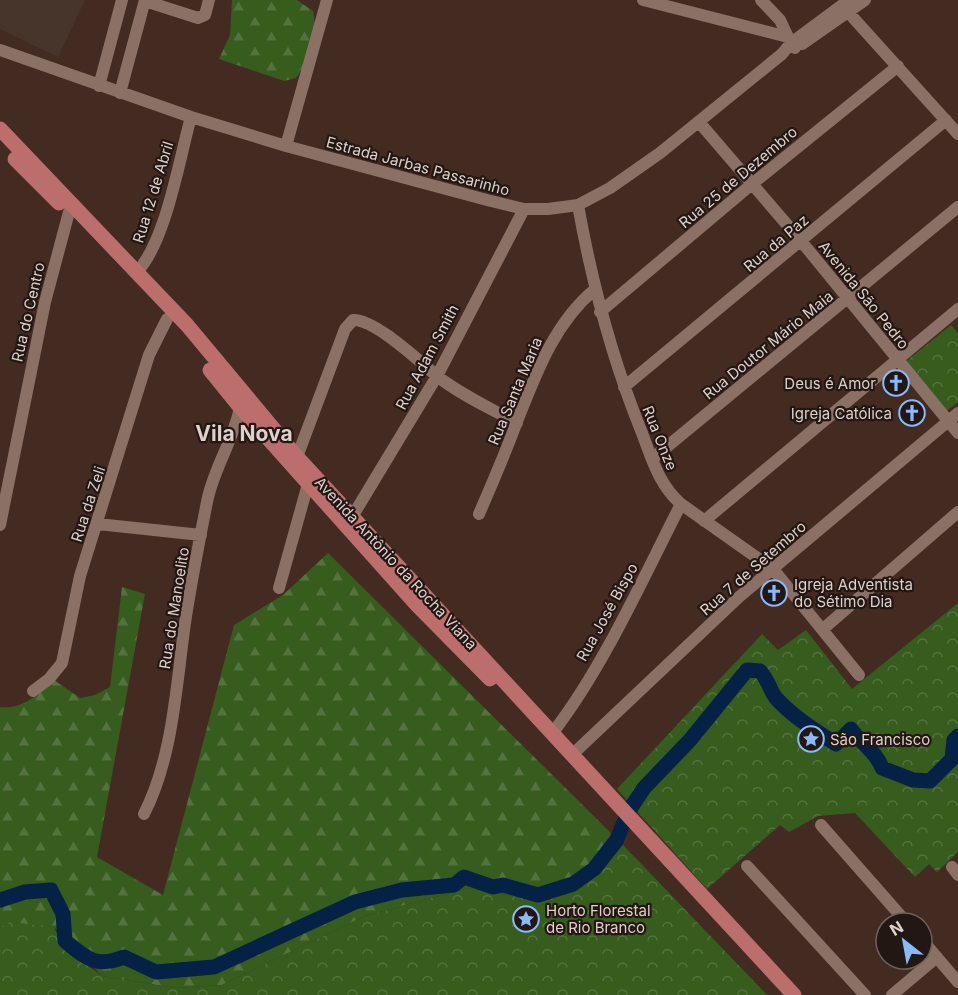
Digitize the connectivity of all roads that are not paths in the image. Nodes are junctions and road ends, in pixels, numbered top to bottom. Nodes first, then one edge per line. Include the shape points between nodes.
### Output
1 (122, 0) edge
2 (145, 0) edge
3 (209, 0) edge
4 (327, 0) edge
5 (643, 0) edge
6 (761, 0) edge
7 (865, 0) edge
8 (655, 2) edge
9 (848, 6) edge
10 (792, 43) junction
11 (0, 45) edge
12 (0, 50) edge
13 (13, 53) junction
14 (898, 66) junction
15 (99, 86) junction
16 (120, 93) junction
17 (190, 117) junction
18 (946, 120) junction
19 (699, 123) junction
20 (0, 129) edge
21 (958, 134) edge
22 (0, 144) edge
23 (286, 146) junction
24 (752, 184) junction
25 (578, 205) junction
26 (958, 207) edge
27 (524, 209) junction
28 (69, 212) junction
29 (801, 241) junction
30 (137, 272) junction
31 (594, 290) junction
32 (848, 299) junction
33 (958, 309) edge
34 (600, 312) junction
35 (167, 319) junction
36 (898, 361) junction
37 (437, 376) junction
38 (624, 387) junction
39 (240, 407) junction
40 (953, 417) edge
41 (517, 423) junction
42 (958, 433) edge
43 (297, 457) junction
44 (652, 459) junction
45 (308, 484) junction
46 (681, 504) junction
47 (958, 512) edge
48 (479, 514) dead end
49 (352, 517) junction
50 (704, 520) junction
51 (98, 524) junction
52 (0, 525) edge
53 (201, 535) junction
54 (773, 569) junction
55 (279, 588) dead end
56 (823, 629) junction
57 (859, 675) dead end
58 (33, 691) dead end
59 (554, 731) junction
60 (574, 753) junction
61 (621, 811) junction
62 (144, 814) dead end
63 (821, 825) dead end
64 (668, 861) junction
65 (747, 866) dead end
66 (896, 911) edge
67 (934, 954) edge
68 (937, 957) junction
69 (957, 979) edge
70 (782, 995) edge
71 (794, 995) edge
72 (865, 995) edge
73 (892, 995) edge

1 - 15 street
2 - 3 street via 198,18 205,15
2 - 16 street
4 - 23 street
5 - 8 street
6 - 10 street via 780,20
7 - 9 street, Estrada Jarbas Passarinho
8 - 10 street
9 - 10 street, Estrada Jarbas Passarinho
9 - 14 street
10 - 19 street, Estrada Jarbas Passarinho
11 - 13 street, Estrada Jarbas Passarinho
12 - 13 street, Estrada Jarbas Passarinho
13 - 15 street, Estrada Jarbas Passarinho
14 - 18 street
14 - 24 street, Rua 25 de Dezembro
15 - 16 street, Estrada Jarbas Passarinho
16 - 17 street, Estrada Jarbas Passarinho
17 - 23 street, Estrada Jarbas Passarinho
17 - 30 street, Rua 12 de Abril via 160,229
18 - 21 street
18 - 29 street, Rua da Paz
19 - 24 street, Avenida São Pedro
19 - 25 street, Estrada Jarbas Passarinho via 610,188
20 - 30 main road, Avenida Antônio da Rocha Viana
22 - 28 main road, Avenida Antônio da Rocha Viana
23 - 27 street, Estrada Jarbas Passarinho
24 - 29 street, Avenida São Pedro
24 - 34 street, Rua 25 de Dezembro
25 - 27 street, Estrada Jarbas Passarinho
25 - 31 street, Rua Onze
26 - 32 street, Rua Doutor Mário Maia
27 - 37 street, Rua Adam Smith
28 - 35 main road, Avenida Antônio da Rocha Viana
28 - 52 street, Rua do Centro via 45,302
29 - 32 street, Avenida São Pedro
29 - 38 street, Rua da Paz
30 - 43 main road, Avenida Antônio da Rocha Viana via 187,325
31 - 34 street, Rua Onze
31 - 41 street, Rua Santa Maria via 568,316 552,340
32 - 36 street, Avenida São Pedro
32 - 44 street, Rua Doutor Mário Maia
33 - 36 street
34 - 38 street, Rua Onze
35 - 39 main road, Avenida Antônio da Rocha Viana
35 - 51 street, Rua da Zeli via 149,356
36 - 40 street, Avenida São Pedro
36 - 50 street
37 - 41 street
37 - 43 street via 417,356 363,322 353,320 345,329
37 - 49 street, Rua Adam Smith
38 - 44 street, Rua Onze
39 - 45 main road, Avenida Antônio da Rocha Viana
39 - 53 street, Rua do Manoelito via 207,499
40 - 42 street, Avenida São Pedro
40 - 54 street, Rua 7 de Setembro
41 - 48 street, Rua Santa Maria
43 - 49 main road, Avenida Antônio da Rocha Viana
44 - 46 street, Rua Onze via 669,493
45 - 55 street
45 - 61 main road, Avenida Antônio da Rocha Viana via 417,605
46 - 50 street, Rua Onze
46 - 59 street, Rua José Bispo via 635,597
47 - 56 street
49 - 59 main road, Avenida Antônio da Rocha Viana
50 - 54 street, Rua Onze
51 - 53 street
51 - 58 street, Rua da Zeli via 80,576 62,663
53 - 62 street, Rua do Manoelito via 165,754
54 - 56 street, Rua Onze
54 - 60 street, Rua 7 de Setembro
56 - 57 street, Rua Onze
59 - 60 main road, Avenida Antônio da Rocha Viana
60 - 61 main road, Avenida Antônio da Rocha Viana
61 - 64 main road, Avenida Antônio da Rocha Viana
63 - 66 street
64 - 70 main road, Avenida Antônio da Rocha Viana
64 - 71 main road, Avenida Antônio da Rocha Viana
65 - 72 street
67 - 68 street
68 - 69 street
68 - 73 street

